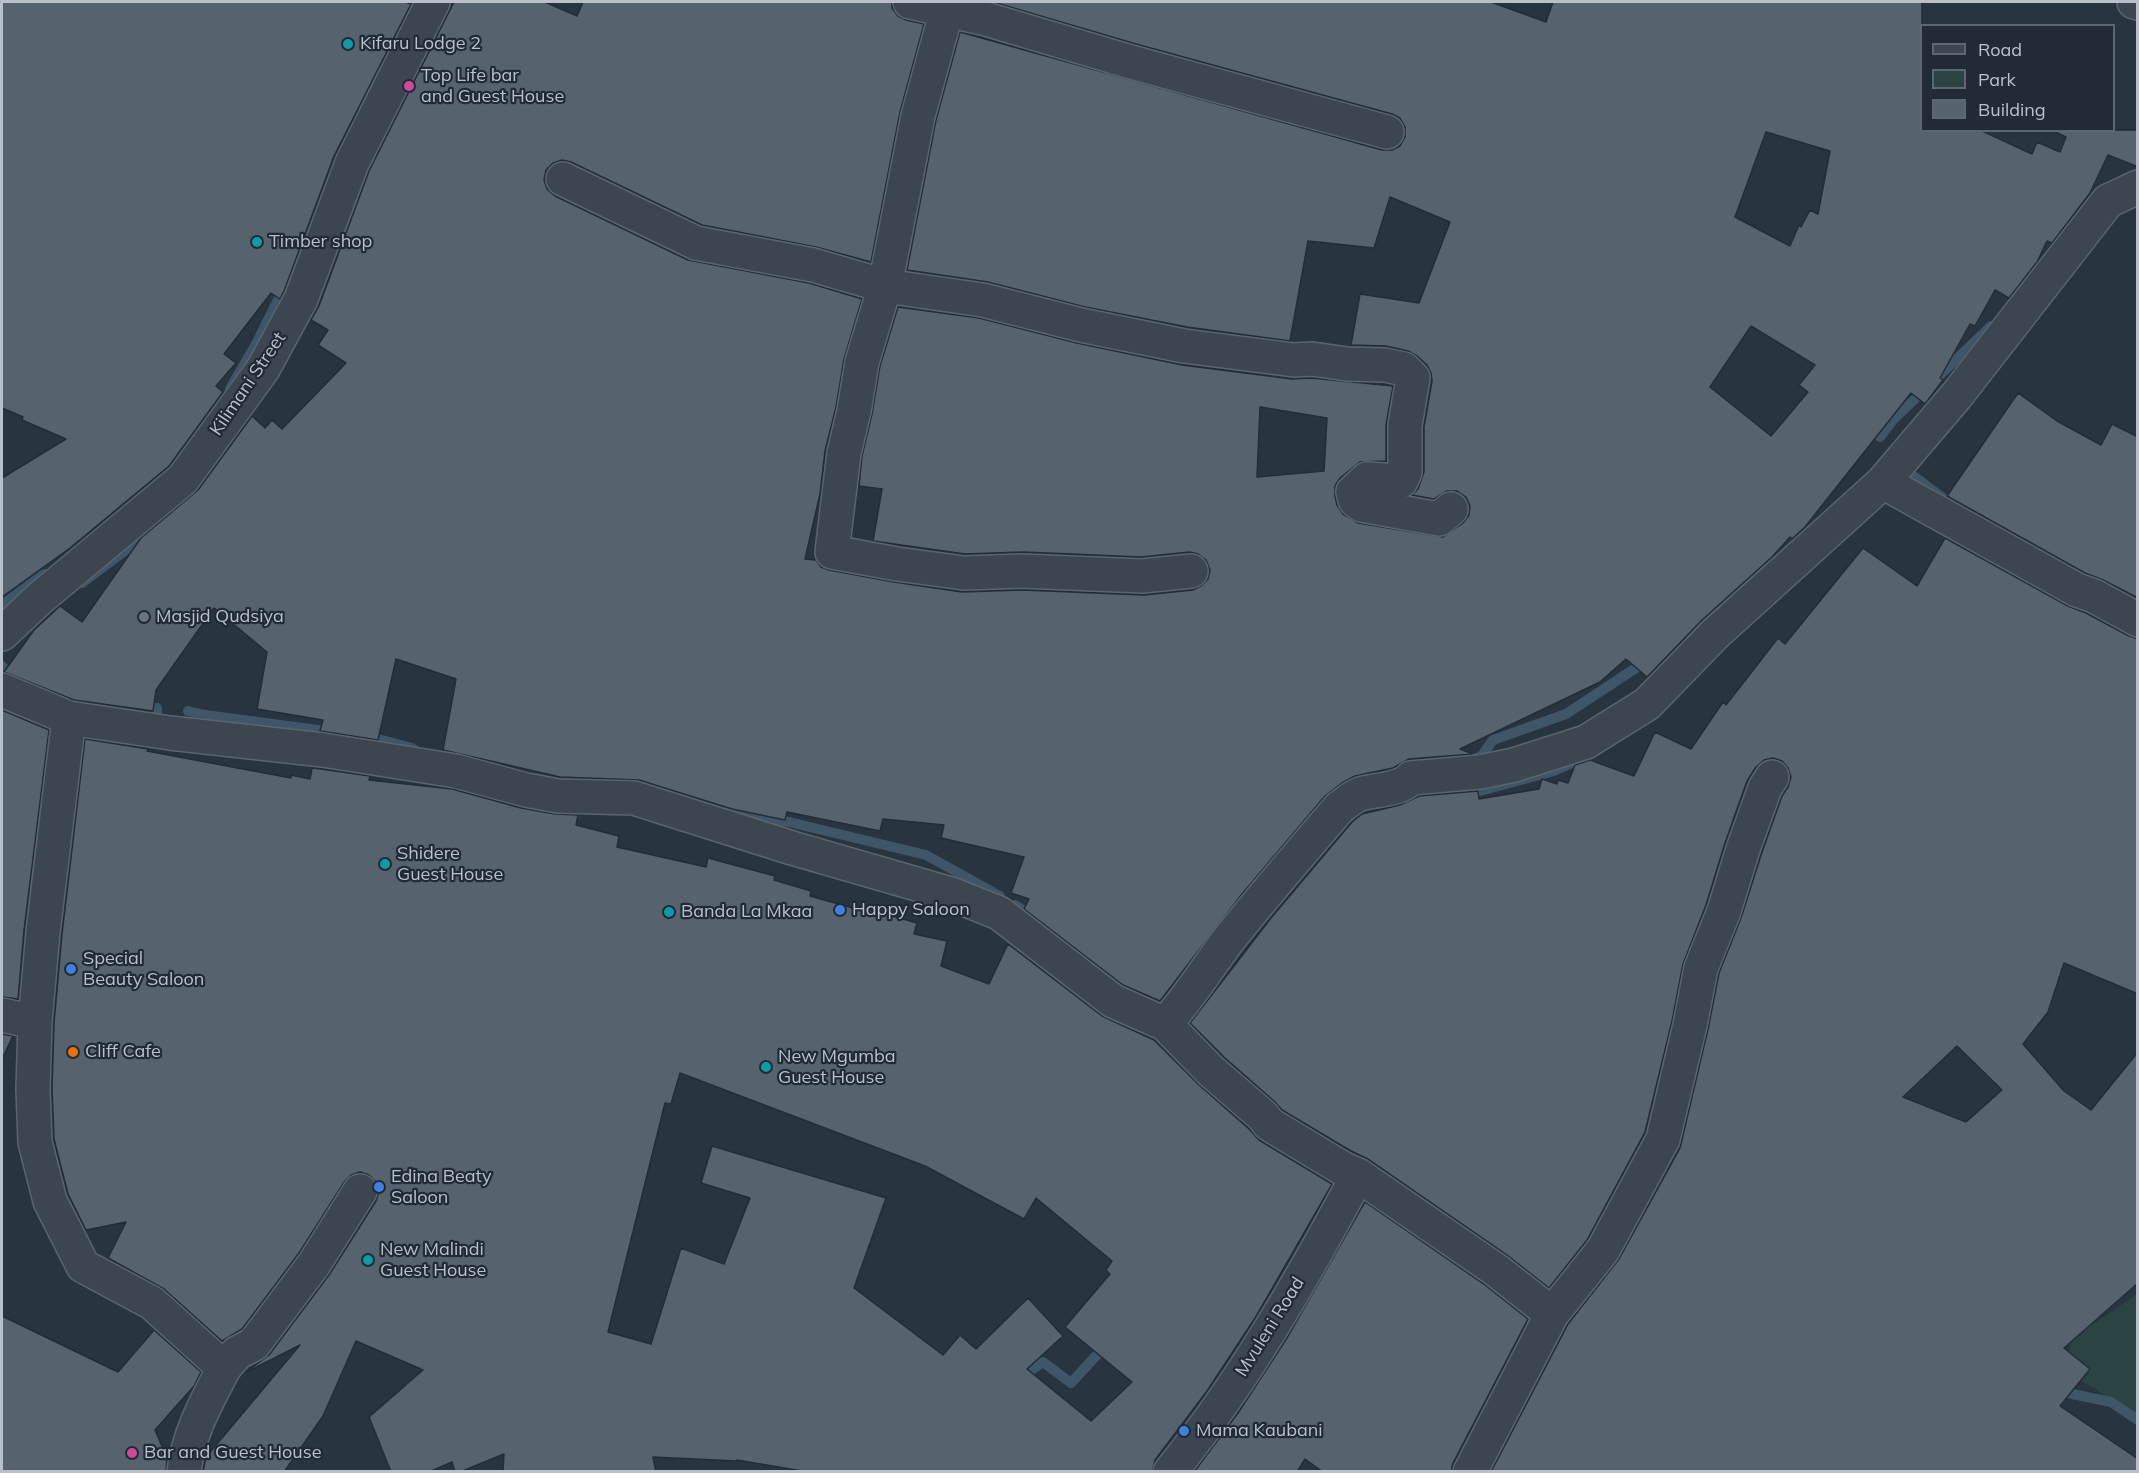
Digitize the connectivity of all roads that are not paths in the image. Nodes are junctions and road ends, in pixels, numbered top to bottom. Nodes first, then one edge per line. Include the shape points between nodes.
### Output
1 (433, 2) edge
2 (910, 2) edge
3 (947, 6) edge
4 (1387, 132) dead end
5 (563, 178) dead end
6 (2138, 187) edge
7 (885, 286) junction
8 (1882, 482) junction
9 (1451, 509) dead end
10 (1191, 571) dead end
11 (2138, 620) edge
12 (2, 634) edge
13 (2, 690) edge
14 (69, 718) junction
15 (1772, 777) dead end
16 (2, 1015) edge
17 (34, 1022) junction
18 (1164, 1024) junction
19 (1358, 1175) junction
20 (360, 1191) dead end
21 (1552, 1314) junction
22 (224, 1368) junction
23 (184, 1472) edge
24 (1170, 1472) edge
25 (1470, 1472) edge

1 - 12 street, Kilimani Street via 352,163 301,300 262,369 183,479 39,598
2 - 3 street
3 - 4 street via 1131,62
3 - 7 street via 918,116
5 - 7 street via 696,243 813,265
6 - 8 street via 2108,201 1958,395
7 - 9 street via 983,300 1184,346 1404,369 1413,378 1405,425 1405,472 1401,481 1367,479 1353,492 1355,500 1361,505 1439,519
7 - 10 street via 862,362 844,453 832,552 964,573 1142,576
8 - 11 street
8 - 18 street via 1715,634 1647,704 1586,742 1480,772 1411,778 1405,785 1359,794 1348,801 1270,888 1186,1001
13 - 14 street
14 - 17 street
14 - 18 street via 456,771 558,796 634,798 951,894 999,913 1113,1001
15 - 21 street via 1701,968 1663,1139 1603,1250
16 - 17 street
17 - 22 street via 34,1142 50,1201 82,1266 152,1303
18 - 19 street via 1269,1124
19 - 21 street via 1496,1270
19 - 24 street, Mvuleni Road via 1286,1304
20 - 22 street via 314,1264 254,1344 237,1353
21 - 25 street
22 - 23 street via 196,1424

